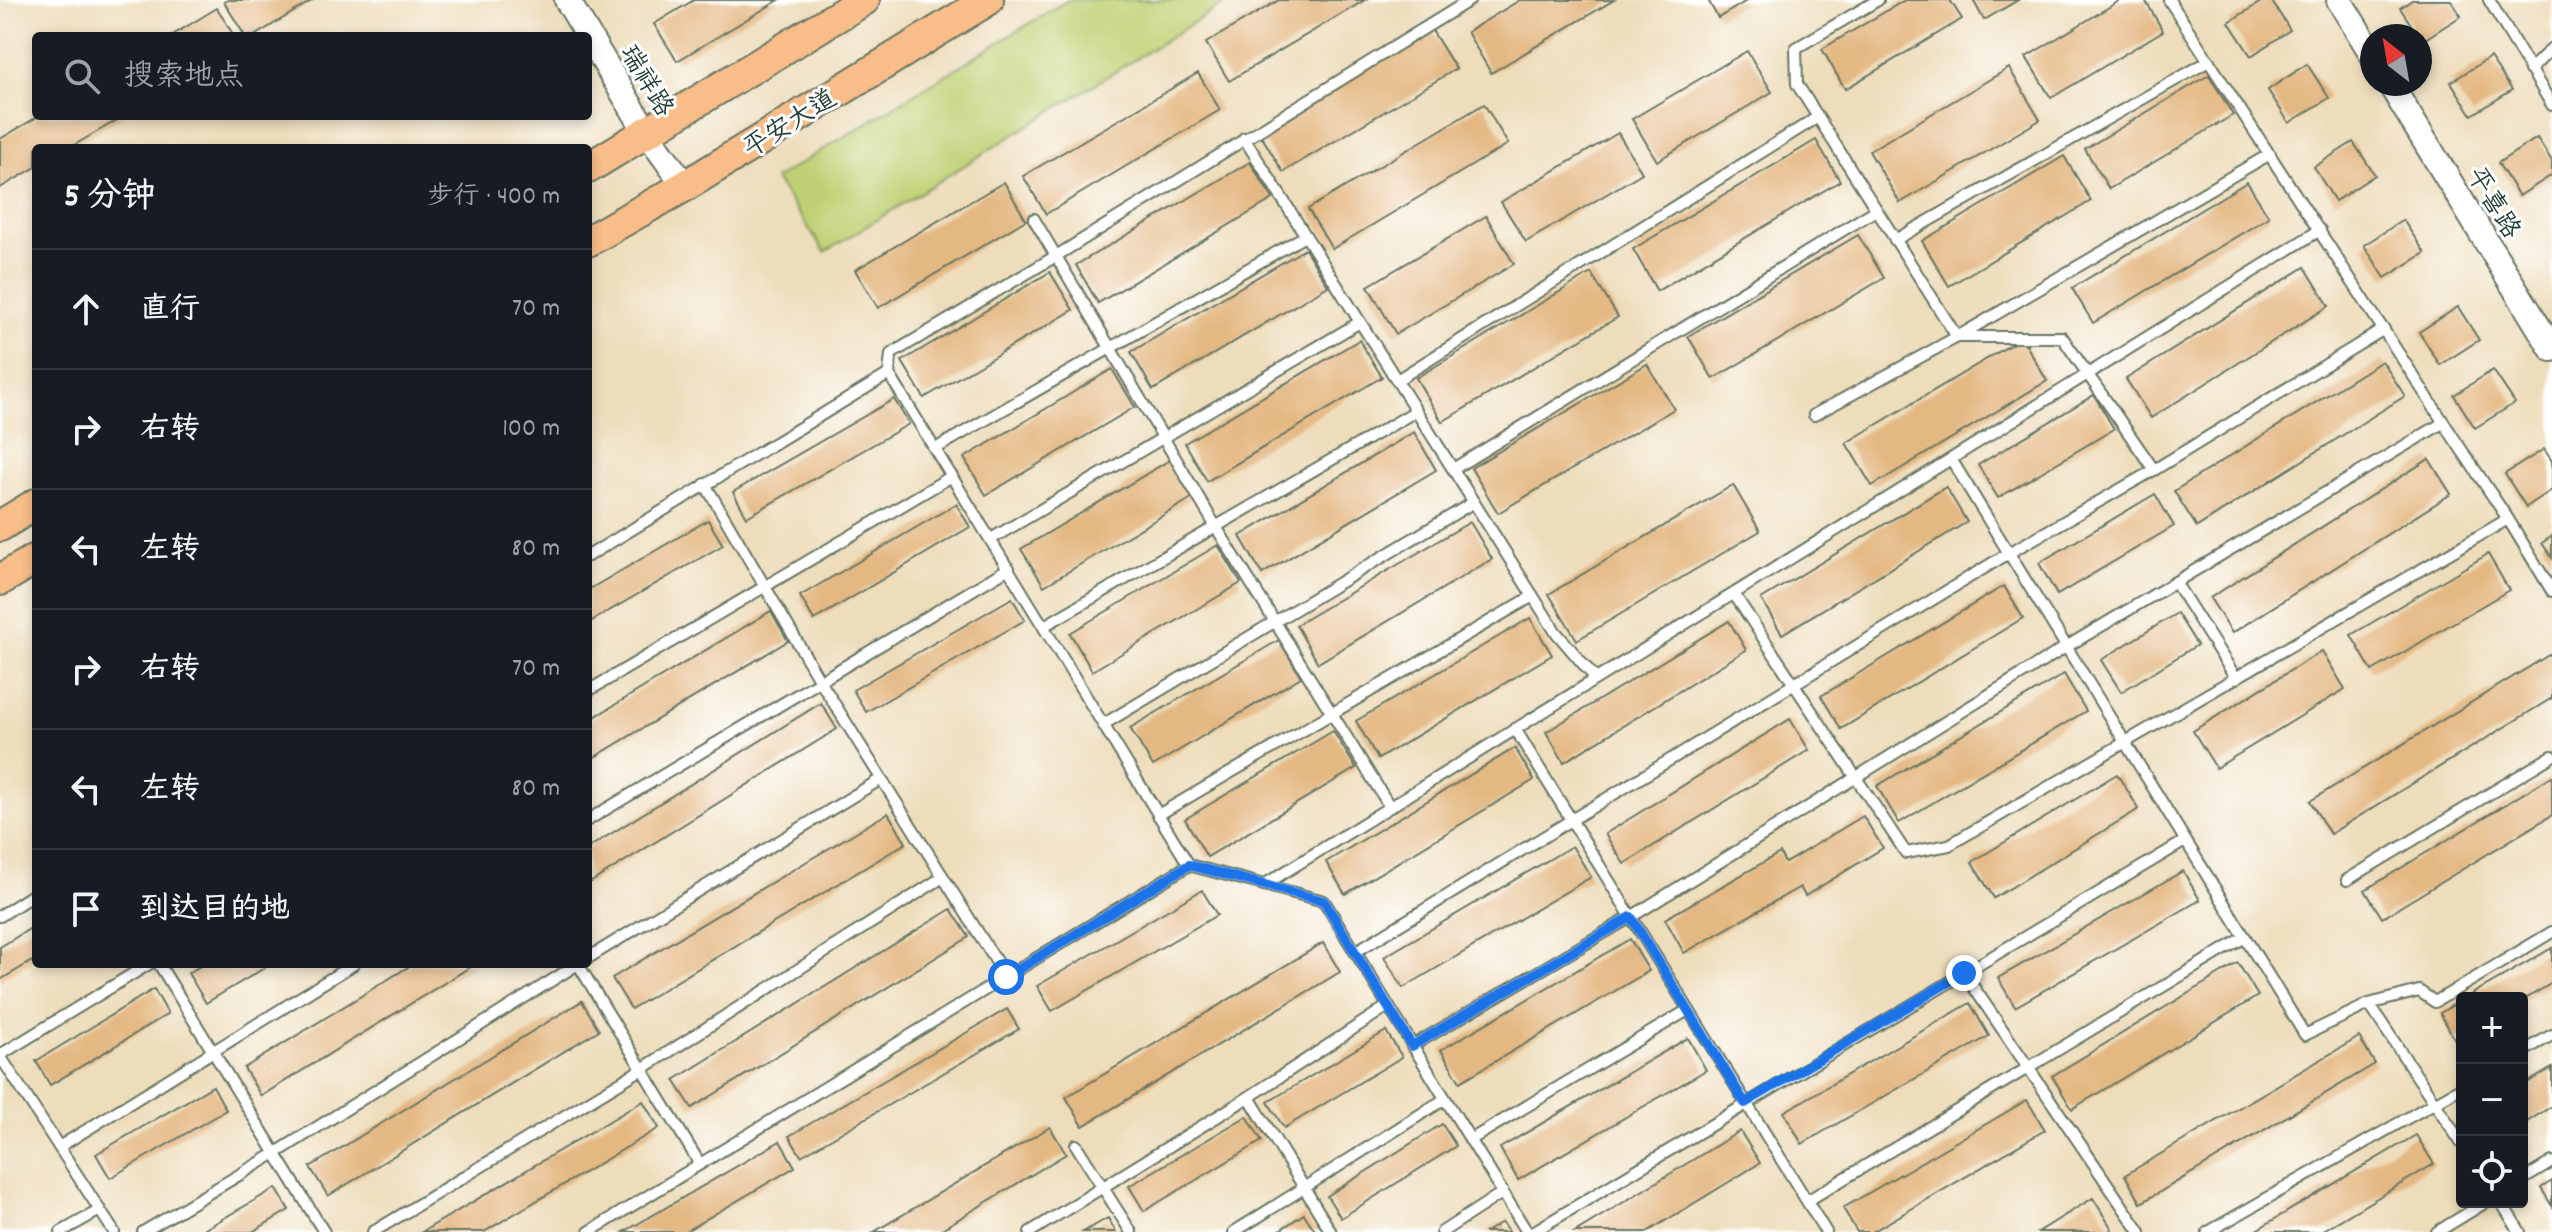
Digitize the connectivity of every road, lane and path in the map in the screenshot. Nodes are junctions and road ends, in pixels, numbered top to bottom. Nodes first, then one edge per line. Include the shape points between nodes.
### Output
1 (567, 0) edge
2 (864, 0) edge
3 (988, 0) edge
4 (1470, 0) edge
5 (1878, 0) edge
6 (2169, 0) edge
7 (2339, 0) edge
8 (2489, 0) edge
9 (586, 32) edge
10 (2360, 34) edge
11 (592, 42) edge
12 (2552, 48) edge
13 (2209, 61) junction
14 (2530, 70) junction
15 (2397, 96) edge
16 (2552, 105) edge
17 (1818, 117) junction
18 (647, 133) junction
19 (1244, 138) junction
20 (2270, 154) junction
21 (592, 166) edge
22 (685, 186) junction
23 (1876, 210) junction
24 (1034, 219) dead end
25 (2320, 230) junction
26 (1305, 236) junction
27 (592, 239) edge
28 (1895, 240) junction
29 (1056, 256) junction
30 (1360, 322) junction
31 (2384, 329) junction
32 (1957, 337) junction
33 (1111, 348) junction
34 (2552, 349) edge
35 (889, 374) junction
36 (2088, 374) junction
37 (1397, 380) junction
38 (1416, 411) junction
39 (1814, 415) dead end
40 (2443, 423) junction
41 (1164, 438) junction
42 (935, 449) junction
43 (1951, 459) junction
44 (1453, 469) junction
45 (2154, 470) junction
46 (952, 476) junction
47 (705, 484) junction
48 (1474, 502) junction
49 (32, 506) edge
50 (2508, 519) junction
51 (0, 526) edge
52 (1216, 527) junction
53 (991, 539) junction
54 (2009, 553) junction
55 (592, 554) edge
56 (32, 561) edge
57 (1009, 568) junction
58 (0, 580) edge
59 (2175, 582) junction
60 (765, 587) junction
61 (2552, 591) edge
62 (1734, 594) junction
63 (1533, 596) junction
64 (1275, 622) junction
65 (1044, 626) junction
66 (2066, 647) junction
67 (2236, 678) junction
68 (1596, 679) junction
69 (820, 681) junction
70 (1794, 685) junction
71 (592, 689) edge
72 (1333, 713) junction
73 (1104, 724) junction
74 (1515, 729) junction
75 (2125, 743) junction
76 (2552, 756) edge
77 (1855, 777) junction
78 (881, 779) junction
79 (1390, 807) junction
80 (1158, 815) junction
81 (592, 818) edge
82 (1571, 820) junction
83 (2185, 841) junction
84 (1189, 865) junction
85 (943, 877) junction
86 (2347, 880) dead end
87 (1264, 885) junction
88 (32, 896) edge
89 (0, 916) edge
90 (1631, 917) junction
91 (2552, 932) edge
92 (2245, 937) junction
93 (1355, 952) junction
94 (592, 956) edge
95 (142, 968) edge
96 (161, 968) edge
97 (348, 968) edge
98 (572, 968) edge
99 (580, 968) edge
100 (1964, 973) junction
101 (1006, 977) junction
102 (2369, 1004) junction
103 (1388, 1006) junction
104 (1688, 1010) junction
105 (2552, 1035) edge
106 (1412, 1046) junction
107 (2528, 1049) edge
108 (213, 1052) junction
109 (0, 1055) edge
110 (2029, 1067) junction
111 (642, 1069) junction
112 (2456, 1090) edge
113 (1249, 1097) junction
114 (1445, 1099) junction
115 (2434, 1102) junction
116 (1745, 1103) junction
117 (2457, 1136) edge
118 (1470, 1140) junction
119 (1076, 1145) dead end
120 (59, 1147) junction
121 (276, 1153) junction
122 (2552, 1162) edge
123 (700, 1164) junction
124 (2528, 1176) edge
125 (1102, 1188) junction
126 (1304, 1188) junction
127 (1502, 1193) junction
128 (1807, 1201) junction
129 (2476, 1208) edge
130 (2505, 1208) edge
131 (100, 1210) junction
132 (61, 1232) edge
133 (114, 1232) edge
134 (143, 1232) edge
135 (324, 1232) edge
136 (373, 1232) edge
137 (589, 1232) edge
138 (1030, 1232) edge
139 (1131, 1232) edge
140 (1234, 1232) edge
141 (1331, 1232) edge
142 (1442, 1232) edge
143 (1527, 1232) edge
144 (1533, 1232) edge
145 (1826, 1232) edge
146 (2140, 1232) edge
147 (2208, 1232) edge
148 (2437, 1232) edge
149 (2520, 1232) edge

1 - 9 street, 瑞祥路
2 - 18 main road
3 - 22 main road, 平安大道
4 - 19 lane
5 - 17 lane via 1796,48 1797,84
6 - 13 lane
7 - 10 street
8 - 14 lane
11 - 18 street, 瑞祥路
12 - 14 lane
13 - 20 lane
13 - 28 lane
14 - 16 lane
15 - 34 street, 平喜路
17 - 23 lane
17 - 37 lane
18 - 21 main road
18 - 22 street, 瑞祥路
19 - 26 lane
19 - 29 lane
20 - 25 lane
20 - 32 lane
22 - 27 main road, 平安大道
23 - 28 lane
23 - 44 lane
24 - 29 lane
25 - 31 lane
25 - 36 lane
26 - 30 lane
26 - 33 lane
28 - 32 lane
29 - 33 lane
29 - 35 lane via 891,354
30 - 37 lane
30 - 41 lane
31 - 40 lane
31 - 45 lane
32 - 36 lane via 2062,337
32 - 39 lane
33 - 41 lane
33 - 42 lane
35 - 42 lane
35 - 47 lane
36 - 43 lane
36 - 45 lane
37 - 38 lane
38 - 44 lane
38 - 52 lane
40 - 50 lane
40 - 59 lane
41 - 52 lane
41 - 53 lane
42 - 46 lane
43 - 54 lane
43 - 62 lane
44 - 48 lane
45 - 54 lane
46 - 53 lane
46 - 60 lane
47 - 55 lane
47 - 60 lane
48 - 63 lane
48 - 64 lane
49 - 51 main road
50 - 61 lane
50 - 67 lane
52 - 64 lane
52 - 65 lane
53 - 57 lane
54 - 66 lane
54 - 70 lane
56 - 58 main road
57 - 65 lane
57 - 69 lane
59 - 66 lane
59 - 67 lane
60 - 69 lane
60 - 71 lane
62 - 68 lane
62 - 70 lane
63 - 68 lane
63 - 72 lane
64 - 72 lane
64 - 73 lane
65 - 73 lane
66 - 75 lane
66 - 77 lane
67 - 75 lane
68 - 74 lane
69 - 78 lane
69 - 81 lane
70 - 77 lane
70 - 82 lane
72 - 79 lane
72 - 80 lane
73 - 80 lane
74 - 79 lane
74 - 82 lane
75 - 77 lane via 1949,845 1906,853
75 - 83 lane
76 - 86 lane
77 - 90 lane
78 - 85 lane
78 - 94 lane
79 - 87 lane
80 - 84 lane
82 - 90 lane
82 - 93 lane
83 - 92 lane
83 - 100 lane
84 - 87 lane
84 - 101 lane
85 - 101 lane
85 - 111 lane
87 - 93 lane via 1324,901
88 - 89 lane
90 - 104 lane
90 - 106 lane
91 - 102 lane via 2435,1002 2419,991
92 - 102 lane via 2305,1035
92 - 110 lane
93 - 103 lane
95 - 109 lane
96 - 108 lane
97 - 108 lane
98 - 121 lane
99 - 111 lane
100 - 110 lane
100 - 116 lane
101 - 123 lane
102 - 115 lane
103 - 106 lane
103 - 113 lane
104 - 116 lane
104 - 118 lane
105 - 107 lane
106 - 114 lane
108 - 120 lane
108 - 121 lane
109 - 120 lane
110 - 128 lane
110 - 146 lane
111 - 123 lane
111 - 136 lane
112 - 115 lane
113 - 125 lane
113 - 126 lane
114 - 118 lane
114 - 126 lane
115 - 117 lane
115 - 147 lane
116 - 128 lane
116 - 144 lane
118 - 127 lane
119 - 125 lane
120 - 131 lane
121 - 134 lane
121 - 135 lane
122 - 124 lane
123 - 137 lane
125 - 138 lane
125 - 139 lane
126 - 140 lane
126 - 141 lane
127 - 142 lane
127 - 143 lane
128 - 145 lane
129 - 148 lane
130 - 149 lane
131 - 132 lane
131 - 133 lane

